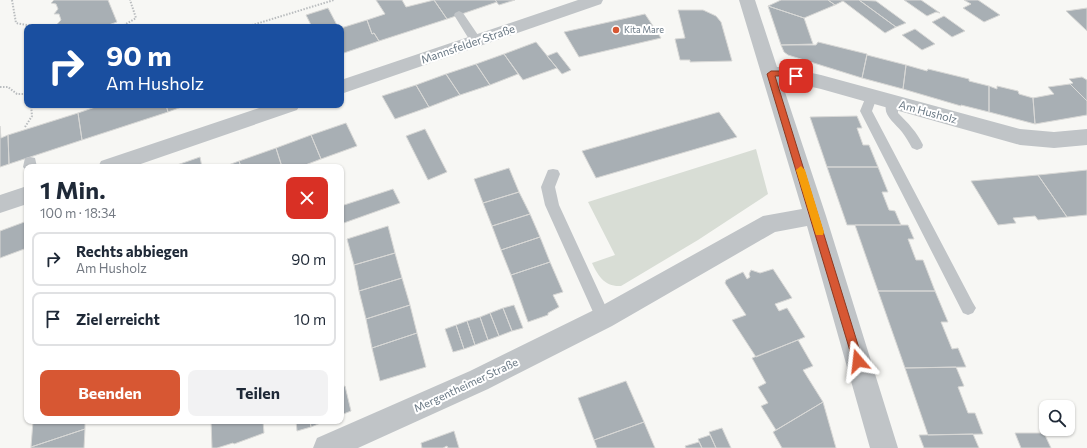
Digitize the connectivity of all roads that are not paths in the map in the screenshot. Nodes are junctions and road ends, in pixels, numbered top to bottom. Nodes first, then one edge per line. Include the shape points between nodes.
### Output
1 (595, 0) edge
2 (747, 0) edge
3 (459, 15) dead end
4 (476, 41) junction
5 (771, 74) junction
6 (344, 86) edge
7 (871, 96) junction
8 (892, 103) junction
9 (281, 108) edge
10 (1087, 137) edge
11 (916, 146) dead end
12 (117, 164) edge
13 (553, 174) dead end
14 (24, 196) edge
15 (0, 204) edge
16 (815, 216) junction
17 (968, 308) dead end
18 (603, 318) junction
19 (327, 448) edge
20 (884, 448) edge

1 - 4 street, Mannsfelder Straße
2 - 5 street
3 - 4 lane
4 - 6 street, Mannsfelder Straße
5 - 7 street, Am Husholz via 784,73
5 - 16 street
7 - 8 street, Am Husholz
7 - 17 lane via 866,111
8 - 10 street, Am Husholz via 1020,137 1070,141
8 - 11 lane via 892,114 907,128
9 - 12 street
13 - 18 lane via 548,187 552,205
14 - 15 street
16 - 18 street, Mergentheimer Straße via 770,223
16 - 20 street
18 - 19 street, Mergentheimer Straße via 478,380

